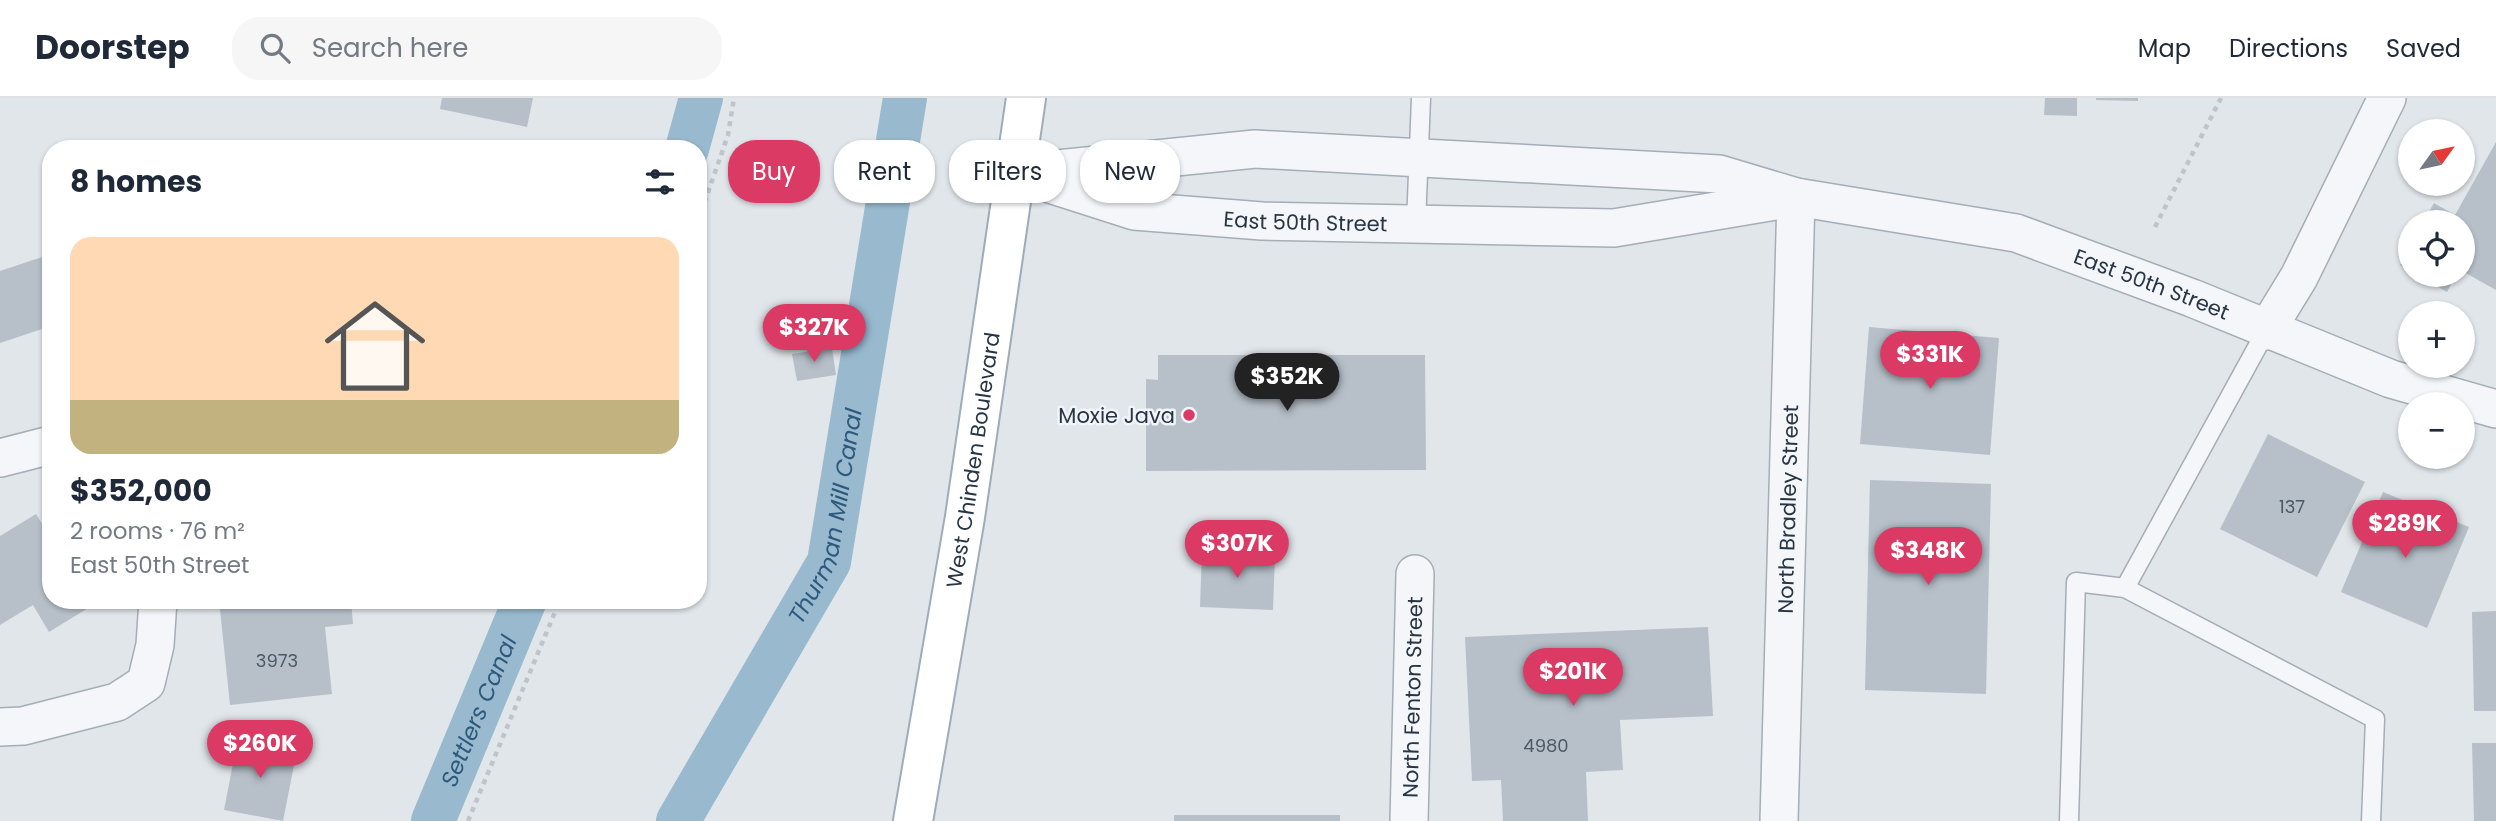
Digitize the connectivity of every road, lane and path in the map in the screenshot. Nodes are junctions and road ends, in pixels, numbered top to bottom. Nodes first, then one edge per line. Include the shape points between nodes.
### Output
1 (734, 98) edge
2 (1026, 98) edge
3 (1421, 98) edge
4 (2221, 98) edge
5 (2387, 98) edge
6 (1020, 140) edge
7 (1419, 158) junction
8 (1066, 168) edge
9 (1066, 189) edge
10 (707, 195) edge
11 (1796, 197) junction
12 (1012, 203) edge
13 (1416, 224) junction
14 (2155, 227) dead end
15 (2266, 331) junction
16 (2496, 409) edge
17 (42, 447) edge
18 (0, 458) edge
19 (1415, 574) dead end
20 (2125, 588) junction
21 (157, 609) edge
22 (556, 609) edge
23 (0, 727) edge
24 (468, 821) edge
25 (913, 821) edge
26 (1409, 821) edge
27 (1779, 821) edge
28 (2069, 821) edge
29 (2371, 821) edge

1 - 10 path via 728,135
2 - 6 main road, West Chinden Boulevard
3 - 7 lane
4 - 14 path
5 - 15 street via 2299,277
7 - 8 street, East 50th Street via 1255,149
7 - 11 street, East 50th Street via 1719,174
7 - 13 lane
9 - 13 street, East 50th Street via 1135,211
11 - 13 street, East 50th Street via 1614,228
11 - 15 street, East 50th Street via 2016,233 2192,298
11 - 27 street, North Bradley Street
12 - 25 main road, West Chinden Boulevard
15 - 16 street, East 50th Street via 2391,379
15 - 20 lane
17 - 18 street
19 - 26 street, North Fenton Street
20 - 28 lane via 2076,582
20 - 29 lane via 2375,719
21 - 23 street via 146,683 117,702 23,726
22 - 24 path

